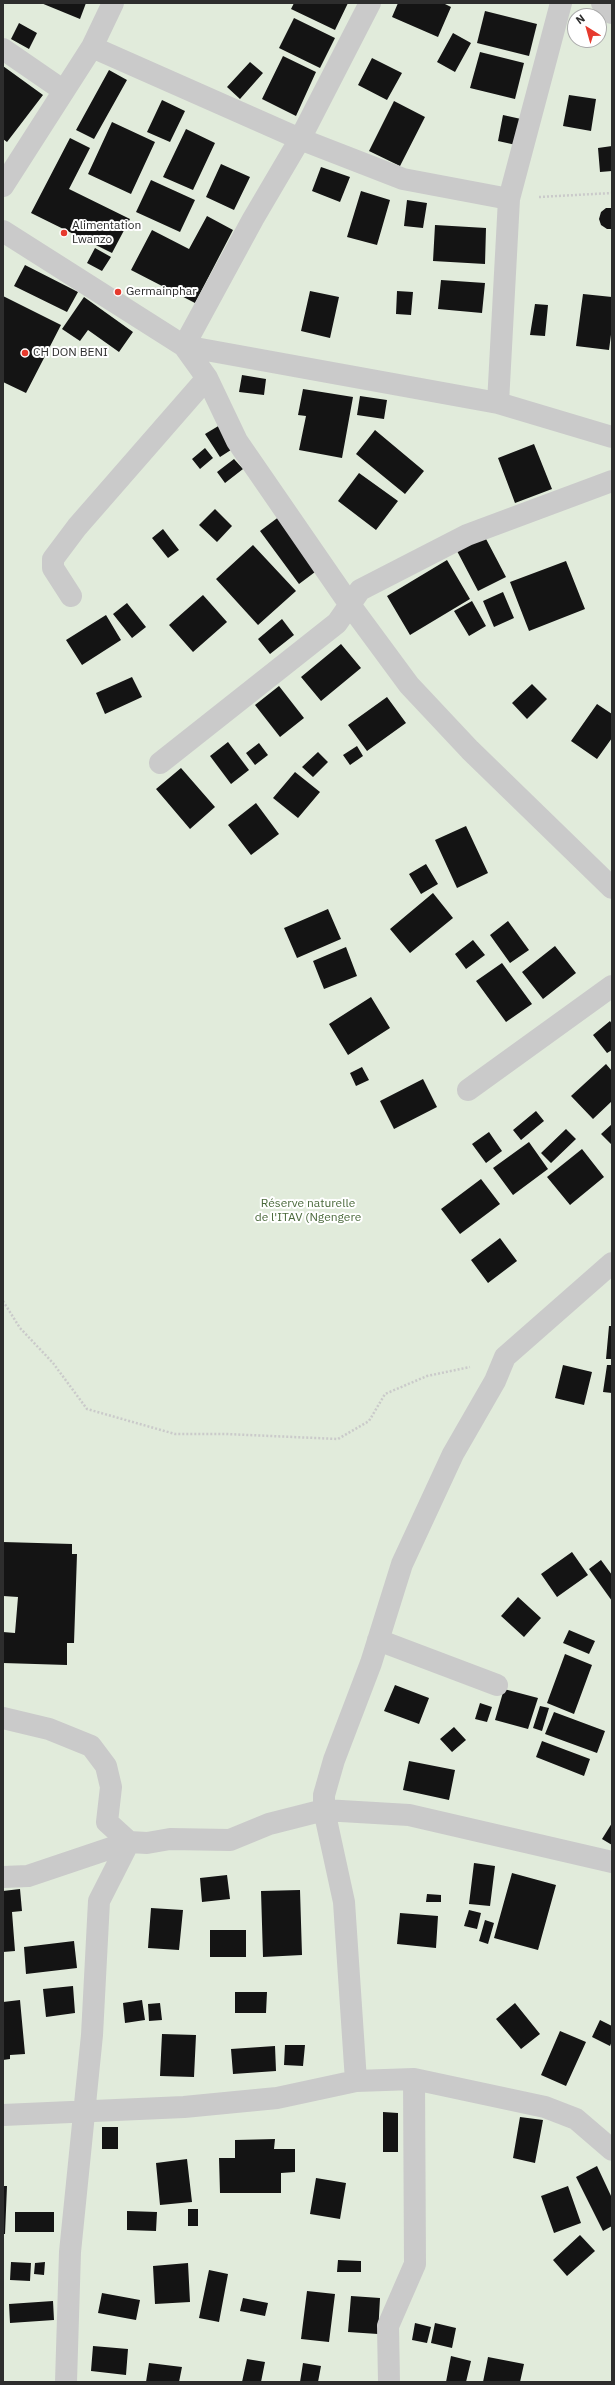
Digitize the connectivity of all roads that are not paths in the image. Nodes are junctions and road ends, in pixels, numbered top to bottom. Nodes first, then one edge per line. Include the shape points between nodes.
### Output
1 (113, 3) edge
2 (370, 3) edge
3 (561, 3) edge
4 (602, 3) edge
5 (612, 13) edge
6 (92, 47) junction
7 (3, 49) edge
8 (64, 91) junction
9 (300, 139) junction
10 (3, 186) edge
11 (509, 199) junction
12 (3, 231) edge
13 (184, 346) junction
14 (207, 378) junction
15 (498, 403) junction
16 (612, 437) edge
17 (612, 481) edge
18 (71, 596) dead end
19 (350, 605) junction
20 (160, 763) dead end
21 (612, 888) edge
22 (612, 986) edge
23 (468, 1090) dead end
24 (612, 1263) edge
25 (378, 1640) junction
26 (498, 1685) dead end
27 (3, 1718) edge
28 (324, 1810) junction
29 (129, 1842) junction
30 (612, 1862) edge
31 (3, 1877) edge
32 (414, 2079) junction
33 (356, 2081) junction
34 (84, 2110) junction
35 (3, 2115) edge
36 (612, 2150) edge
37 (66, 2382) edge
38 (389, 2382) edge

1 - 6 street
2 - 9 street
3 - 11 street
4 - 5 street
6 - 8 street
6 - 9 street
7 - 8 street
8 - 10 street
9 - 11 street via 404,179
9 - 13 street
11 - 15 street
12 - 13 street
13 - 14 street
13 - 15 street
14 - 18 street via 77,527 53,559 53,568
14 - 19 street via 237,441
15 - 16 street
17 - 19 street via 467,535 360,590
19 - 20 street via 337,623
19 - 21 street via 414,690 470,750
22 - 23 street
24 - 25 street via 505,1357 494,1382 453,1454 406,1557
25 - 26 street
25 - 28 street via 334,1760 324,1796
27 - 29 street via 49,1729 92,1746 106,1766 111,1787 107,1822
28 - 29 street via 269,1824 230,1840 170,1839 147,1843
28 - 30 street via 409,1815
28 - 33 street via 344,1902
29 - 31 street via 28,1876
29 - 34 street via 99,1901 92,2035
32 - 33 street
32 - 36 street via 545,2107 576,2119
32 - 38 street via 415,2264 388,2326
33 - 34 street via 277,2098 184,2107
34 - 35 street
34 - 37 street via 70,2252

